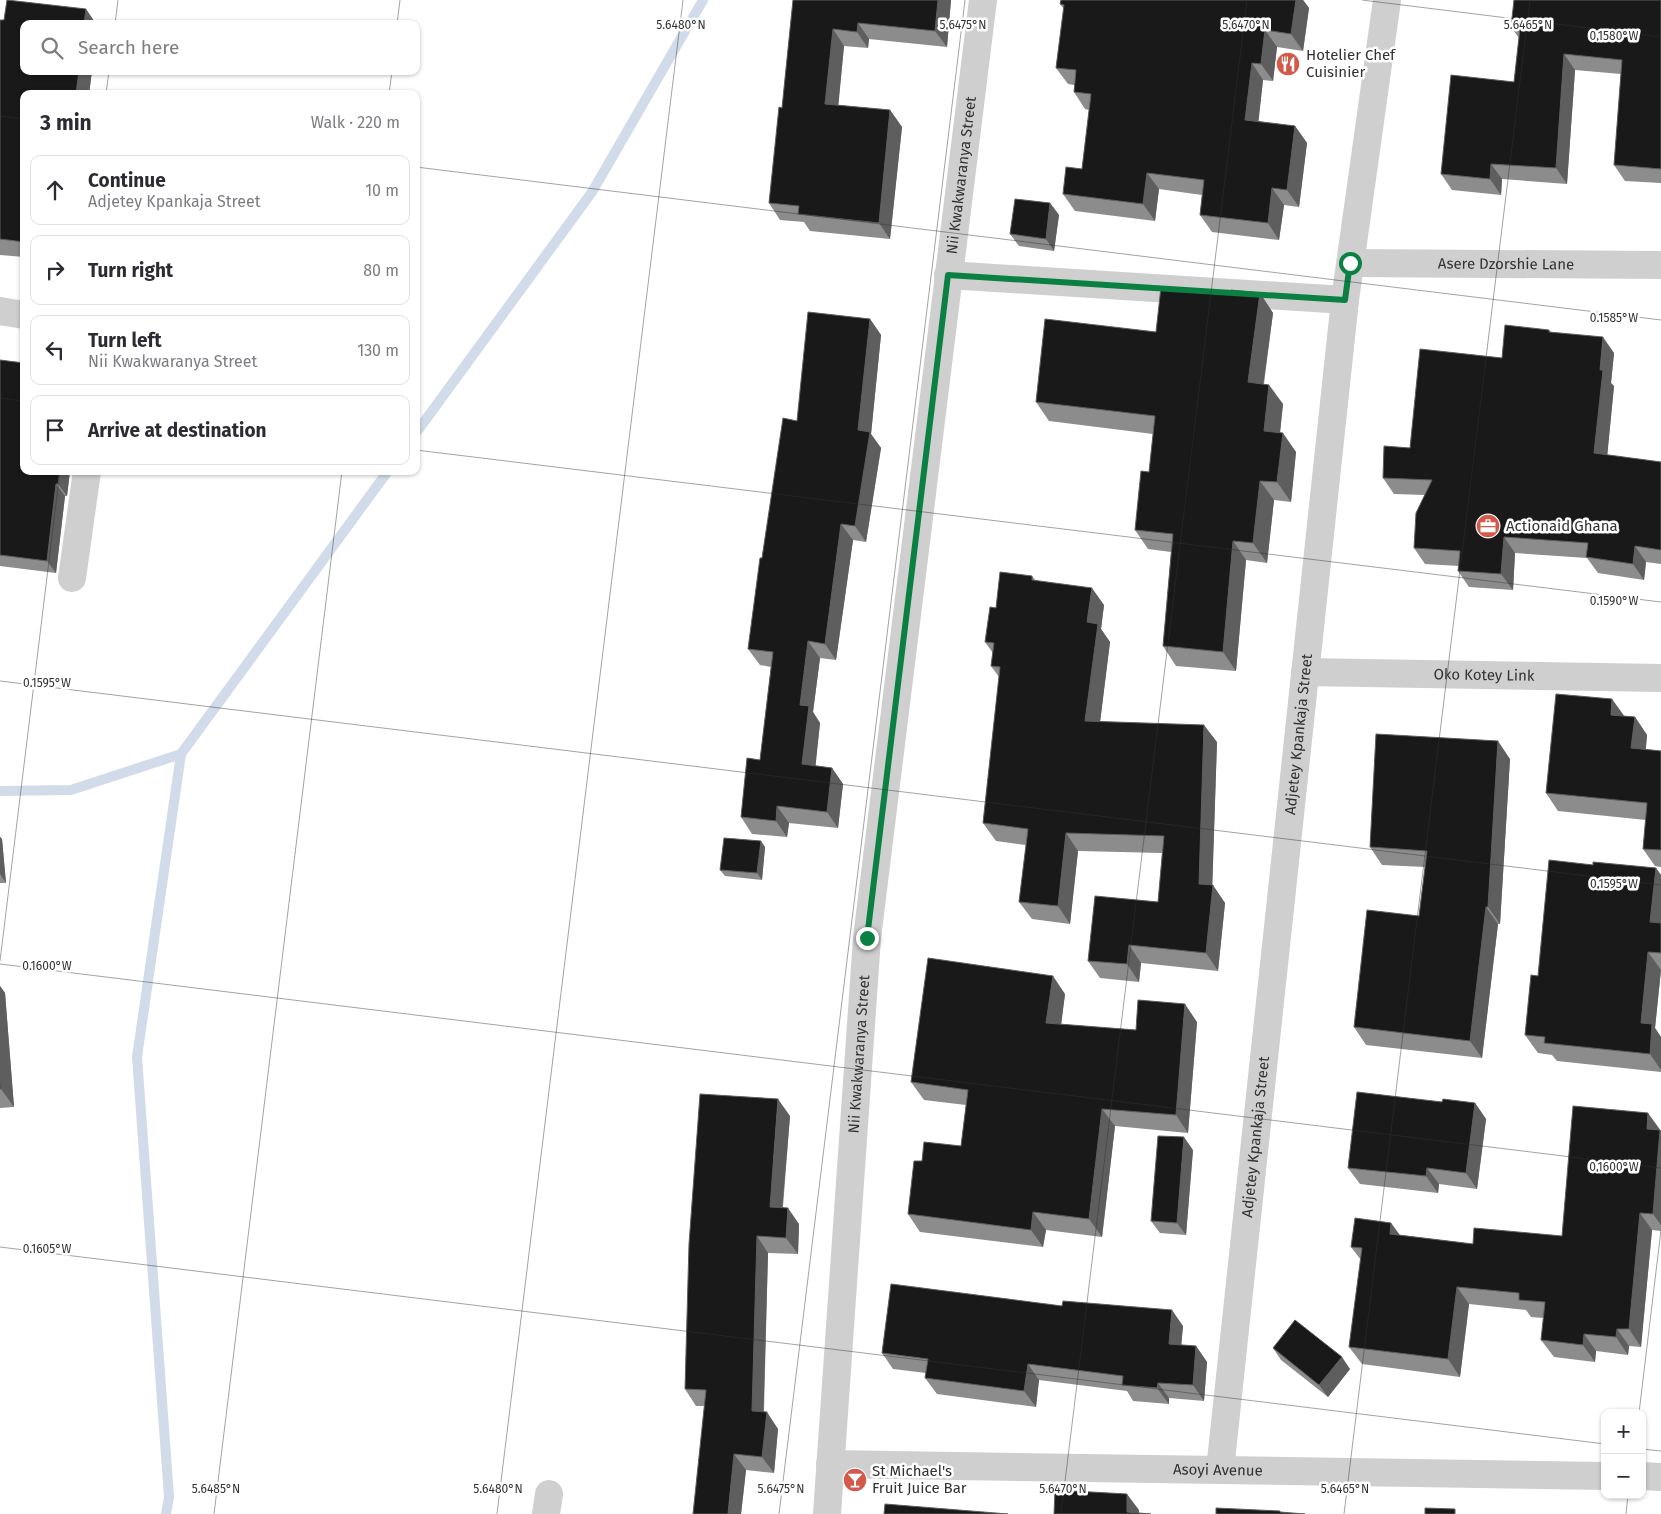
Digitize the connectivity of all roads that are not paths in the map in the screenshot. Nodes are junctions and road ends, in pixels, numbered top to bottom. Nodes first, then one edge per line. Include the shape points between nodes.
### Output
1 (983, 0) edge
2 (1387, 0) edge
3 (1350, 263) junction
4 (1661, 265) edge
5 (948, 275) junction
6 (1345, 300) junction
7 (0, 311) edge
8 (20, 314) edge
9 (86, 475) edge
10 (72, 578) dead end
11 (1305, 672) junction
12 (1661, 678) edge
13 (830, 1464) junction
14 (1220, 1470) junction
15 (1601, 1476) edge
16 (1646, 1476) edge
17 (1661, 1477) edge
18 (827, 1514) edge

1 - 5 street, Nii Kwakwaranya Street
2 - 3 street, Adjetey Kpankaja Street
3 - 4 street, Asere Dzorshie Lane
3 - 6 street, Adjetey Kpankaja Street
5 - 6 street
5 - 13 street, Nii Kwakwaranya Street via 867,938
6 - 11 street, Adjetey Kpankaja Street
7 - 8 street
9 - 10 street
11 - 12 street, Oko Kotey Link
11 - 14 street, Adjetey Kpankaja Street
13 - 14 street, Asoyi Avenue
13 - 18 street, Nii Kwakwaranya Street
14 - 15 street, Asoyi Avenue
16 - 17 street

